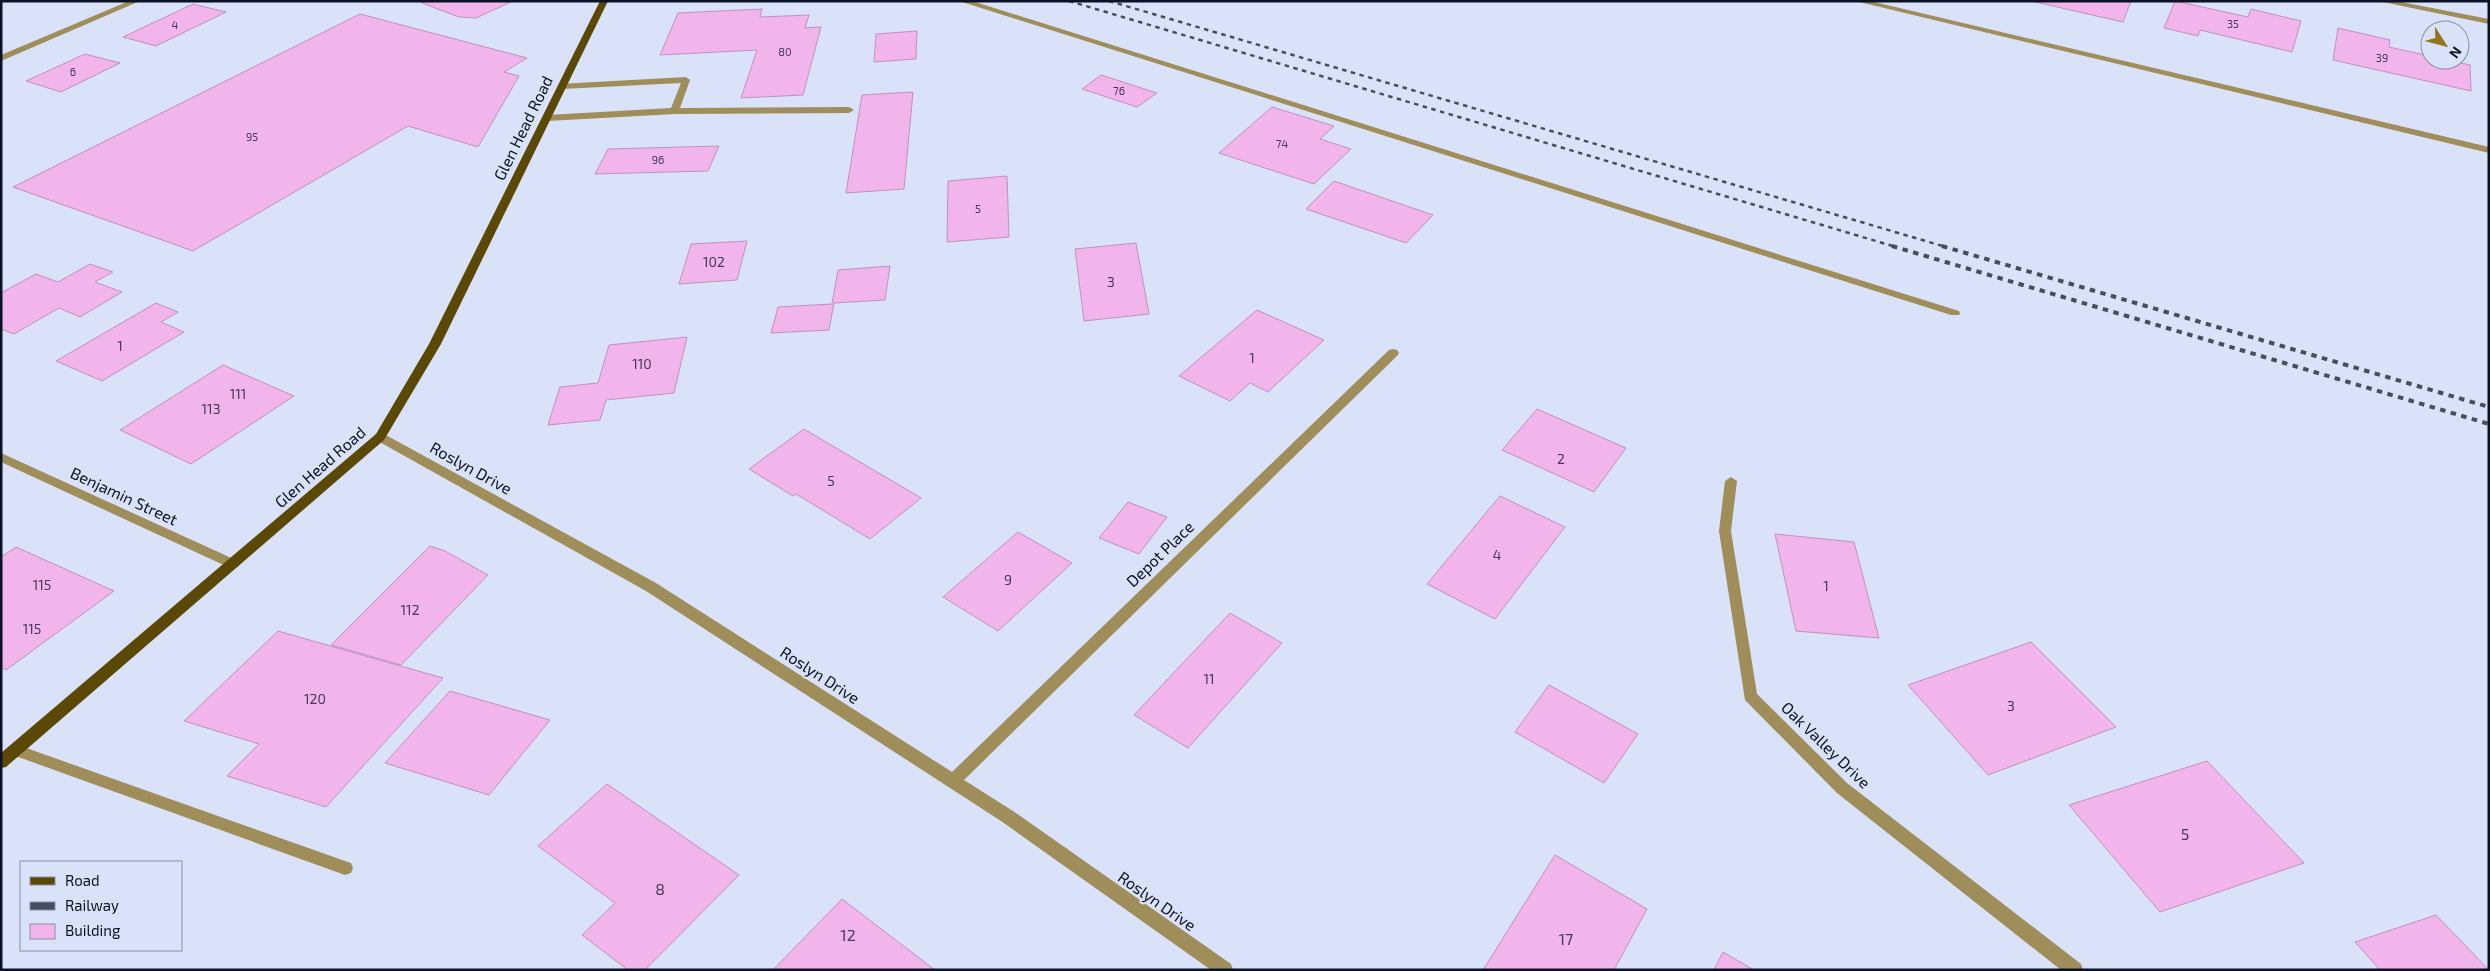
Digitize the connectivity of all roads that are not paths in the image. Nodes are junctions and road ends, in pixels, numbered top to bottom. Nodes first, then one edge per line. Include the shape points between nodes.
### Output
1 (136, 1) edge
2 (604, 1) edge
3 (963, 1) edge
4 (1859, 1) edge
5 (2382, 1) edge
6 (2489, 22) edge
7 (1, 58) edge
8 (562, 86) junction
9 (849, 110) dead end
10 (675, 111) junction
11 (547, 118) junction
12 (2489, 150) edge
13 (1955, 313) dead end
14 (1393, 353) dead end
15 (380, 437) junction
16 (1, 457) edge
17 (1731, 481) dead end
18 (233, 564) junction
19 (16, 750) junction
20 (1, 762) edge
21 (953, 781) junction
22 (345, 868) dead end
23 (1225, 970) edge
24 (2075, 970) edge

1 - 7 street
2 - 8 main road, Glen Head Road
3 - 13 street
4 - 12 street
5 - 6 street
8 - 10 street via 686,80
8 - 11 main road, Glen Head Road
9 - 10 street
10 - 11 street
11 - 15 main road, Glen Head Road via 435,344
14 - 21 street, Depot Place
15 - 18 main road, Glen Head Road
15 - 21 street, Roslyn Drive via 652,587
16 - 18 street, Benjamin Street
17 - 24 street, Oak Valley Drive via 1725,531 1750,696 1842,788
18 - 19 main road, Glen Head Road
19 - 20 main road, Glen Head Road
19 - 22 street
21 - 23 street, Roslyn Drive

